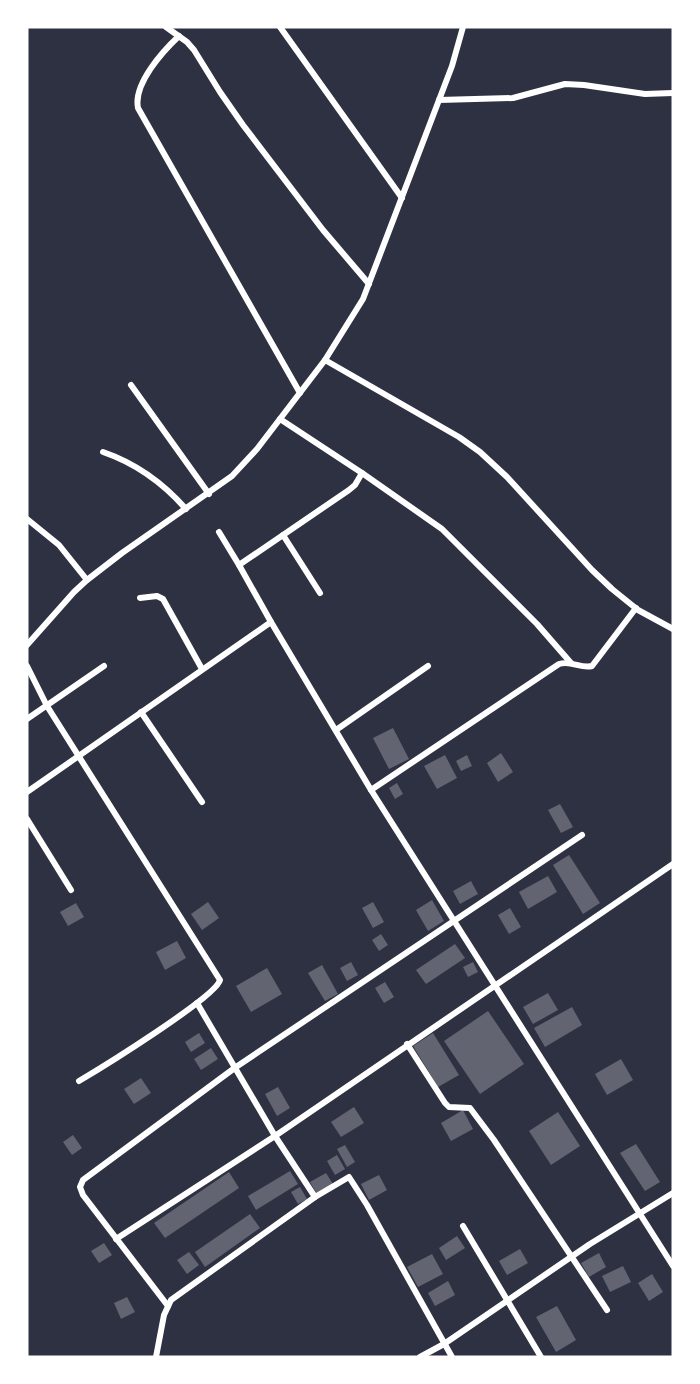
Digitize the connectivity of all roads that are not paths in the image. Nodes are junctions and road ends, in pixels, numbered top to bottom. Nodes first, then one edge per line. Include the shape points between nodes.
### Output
1 (166, 27) edge
2 (280, 27) edge
3 (463, 27) edge
4 (180, 36) junction
5 (673, 93) edge
6 (439, 100) junction
7 (402, 198) junction
8 (369, 284) junction
9 (325, 360) junction
10 (131, 385) dead end
11 (300, 393) junction
12 (280, 419) junction
13 (103, 452) dead end
14 (362, 473) junction
15 (209, 494) junction
16 (186, 509) junction
17 (27, 519) edge
18 (219, 532) dead end
19 (283, 535) junction
20 (239, 565) junction
21 (87, 580) junction
22 (320, 593) dead end
23 (140, 598) dead end
24 (636, 609) junction
25 (271, 622) junction
26 (673, 629) edge
27 (27, 645) edge
28 (572, 664) junction
29 (27, 666) edge
30 (104, 666) dead end
31 (428, 666) dead end
32 (202, 669) junction
33 (47, 706) junction
34 (141, 712) junction
35 (27, 719) edge
36 (336, 730) junction
37 (80, 757) junction
38 (371, 790) junction
39 (27, 792) edge
40 (202, 802) dead end
41 (27, 819) edge
42 (582, 835) dead end
43 (673, 864) edge
44 (71, 890) dead end
45 (453, 921) junction
46 (494, 985) junction
47 (197, 1003) junction
48 (407, 1044) junction
49 (236, 1067) junction
50 (79, 1081) dead end
51 (275, 1136) junction
52 (673, 1193) edge
53 (315, 1197) junction
54 (641, 1214) junction
55 (463, 1226) dead end
56 (116, 1239) junction
57 (572, 1257) junction
58 (673, 1266) edge
59 (508, 1300) junction
60 (168, 1306) junction
61 (607, 1310) dead end
62 (444, 1344) junction
63 (156, 1357) edge
64 (420, 1357) edge
65 (452, 1357) edge
66 (542, 1357) edge

1 - 4 street
2 - 7 street
3 - 6 street
4 - 8 street via 323,230
4 - 11 street via 151,70 137,98 138,108
5 - 6 street via 645,94 565,84 513,98
6 - 7 street
7 - 8 street
8 - 9 street
9 - 11 street
9 - 24 street via 480,452 592,570
10 - 15 street
11 - 12 street
12 - 14 street
12 - 15 street via 249,459
13 - 16 street via 169,489
14 - 19 street via 353,487
14 - 28 street via 442,529 544,630
15 - 16 street
16 - 21 street
17 - 21 street via 59,545
18 - 20 street
19 - 20 street
19 - 22 street
20 - 25 street
21 - 27 street
23 - 32 street via 157,596 163,600
24 - 26 street
24 - 28 street via 595,664
25 - 32 street
25 - 36 street
28 - 38 street via 561,663
29 - 33 street
30 - 33 street
31 - 36 street
32 - 34 street
33 - 35 street
33 - 37 street
34 - 37 street
34 - 40 street
36 - 38 street
37 - 39 street
37 - 47 street via 219,978 218,986
38 - 45 street
41 - 44 street
42 - 45 street
43 - 46 street
45 - 46 street
45 - 49 street
46 - 48 street
46 - 54 street
47 - 49 street
47 - 50 street
48 - 51 street
48 - 57 street via 445,1103 449,1107 470,1108
49 - 51 street
49 - 56 street via 83,1180 83,1195
51 - 53 street
51 - 56 street
52 - 54 street
53 - 60 street via 177,1295
53 - 62 street via 349,1177
54 - 57 street
54 - 58 street
55 - 59 street
56 - 60 street
57 - 59 street
57 - 61 street
59 - 62 street
59 - 66 street
60 - 63 street
62 - 64 street
62 - 65 street

